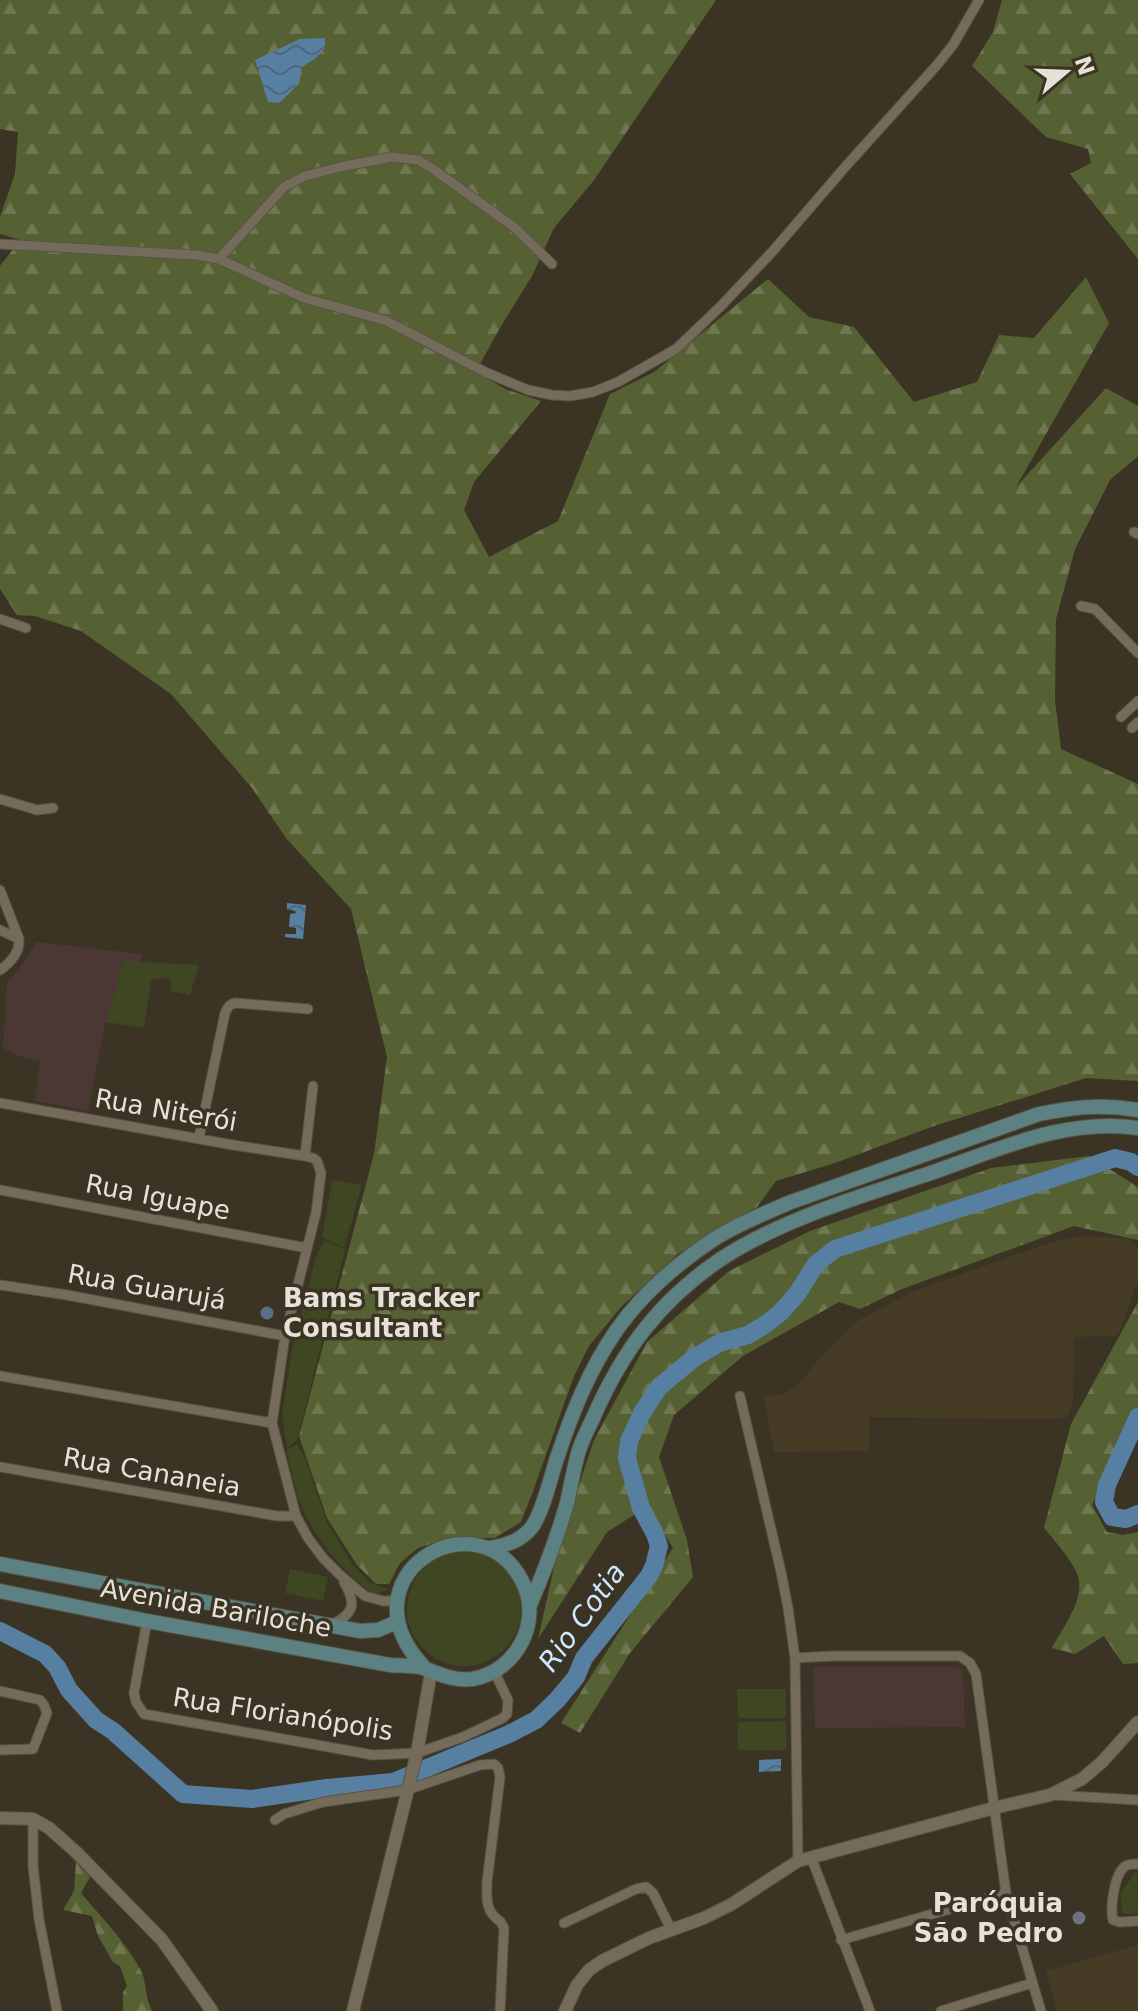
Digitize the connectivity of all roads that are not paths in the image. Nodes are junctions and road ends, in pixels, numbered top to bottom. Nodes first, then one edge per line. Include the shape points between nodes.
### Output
1 (979, 0) edge
2 (0, 244) edge
3 (219, 259) junction
4 (552, 264) dead end
5 (1081, 606) dead end
6 (0, 619) edge
7 (26, 628) dead end
8 (1138, 653) edge
9 (1138, 701) edge
10 (1121, 717) dead end
11 (0, 799) edge
12 (53, 808) dead end
13 (0, 890) edge
14 (15, 927) junction
15 (0, 930) edge
16 (19, 939) junction
17 (0, 970) edge
18 (308, 1009) dead end
19 (313, 1086) dead end
20 (0, 1103) edge
21 (1138, 1110) edge
22 (1138, 1128) edge
23 (199, 1138) junction
24 (305, 1156) junction
25 (0, 1190) edge
26 (307, 1248) junction
27 (0, 1285) edge
28 (285, 1336) junction
29 (0, 1376) edge
30 (740, 1396) dead end
31 (272, 1423) junction
32 (0, 1467) edge
33 (296, 1516) junction
34 (490, 1548) junction
35 (0, 1564) edge
36 (340, 1575) junction
37 (0, 1591) edge
38 (397, 1601) junction
39 (530, 1605) junction
40 (147, 1621) junction
41 (397, 1622) junction
42 (333, 1624) junction
43 (795, 1658) junction
44 (428, 1670) junction
45 (494, 1671) junction
46 (0, 1691) edge
47 (1138, 1722) edge
48 (0, 1750) edge
49 (417, 1753) junction
50 (408, 1788) junction
51 (1050, 1795) junction
52 (1138, 1800) edge
53 (994, 1808) junction
54 (0, 1818) edge
55 (33, 1819) junction
56 (275, 1820) dead end
57 (804, 1859) junction
58 (1133, 1864) edge
59 (1006, 1893) junction
60 (1138, 1921) edge
61 (564, 1923) dead end
62 (671, 1929) junction
63 (841, 1940) junction
64 (1032, 1983) junction
65 (57, 2011) edge
66 (212, 2011) edge
67 (353, 2011) edge
68 (500, 2011) edge
69 (565, 2011) edge
70 (870, 2011) edge
71 (941, 2011) edge
72 (1041, 2011) edge

1 - 3 street via 937,65 720,307 676,349 593,392 561,396 528,390 387,321 304,298
2 - 3 street
3 - 4 street via 293,181 392,157 418,160 433,169 514,227
5 - 8 street via 1095,609
6 - 7 street
9 - 10 street
11 - 12 street via 37,810
13 - 14 street
14 - 15 street
14 - 16 street
15 - 16 street
16 - 17 street via 17,951
18 - 23 street via 231,1004
19 - 24 street
20 - 23 street, Rua Niterói
21 - 34 main road via 1099,1105 1039,1114 791,1202 715,1239 644,1297 617,1329 570,1418 534,1525 519,1540
22 - 39 main road via 1068,1129 1014,1145 801,1219 695,1278 640,1333 619,1364 579,1450 544,1574
23 - 24 street, Rua Niterói
24 - 26 street, Rua Niterói via 320,1167
25 - 26 street, Rua Iguape
26 - 28 street
27 - 28 street, Rua Guarujá
28 - 31 street
29 - 31 street
30 - 43 street
31 - 33 street
32 - 33 street, Rua Cananeia
33 - 36 street
34 - 38 main road via 456,1544 423,1557 402,1584
34 - 39 main road via 518,1571
35 - 42 main road, Avenida Bariloche
36 - 38 street via 365,1596
36 - 42 street via 352,1604
37 - 40 main road, Avenida Bariloche
38 - 41 main road
39 - 45 main road via 518,1650
40 - 44 main road, Avenida Bariloche
40 - 49 street, Rua Florianópolis via 134,1693 144,1714 373,1755
41 - 42 main road, Avenida Bariloche via 369,1631
41 - 44 main road via 404,1643
43 - 53 street via 960,1656 970,1663 976,1674
43 - 57 street
44 - 45 main road via 452,1679 474,1679
44 - 49 street
45 - 49 street, Rua Florianópolis via 508,1700 507,1714
46 - 48 street via 33,1698 47,1713 34,1748
47 - 51 street via 1082,1779
49 - 50 street
50 - 56 street via 323,1802
50 - 67 street
50 - 68 street via 480,1765 498,1768 487,1896 491,1913 504,1928
51 - 52 street
51 - 53 street
53 - 57 street
53 - 59 street
54 - 55 street
55 - 65 street via 39,1919
55 - 66 street via 76,1852 162,1940
57 - 62 street via 732,1904
57 - 63 street
58 - 60 street via 1124,1867 1116,1883 1112,1916 1119,1922
59 - 63 street
59 - 64 street
61 - 62 street via 646,1887
62 - 69 street via 589,1970
63 - 70 street
64 - 71 street
64 - 72 street

